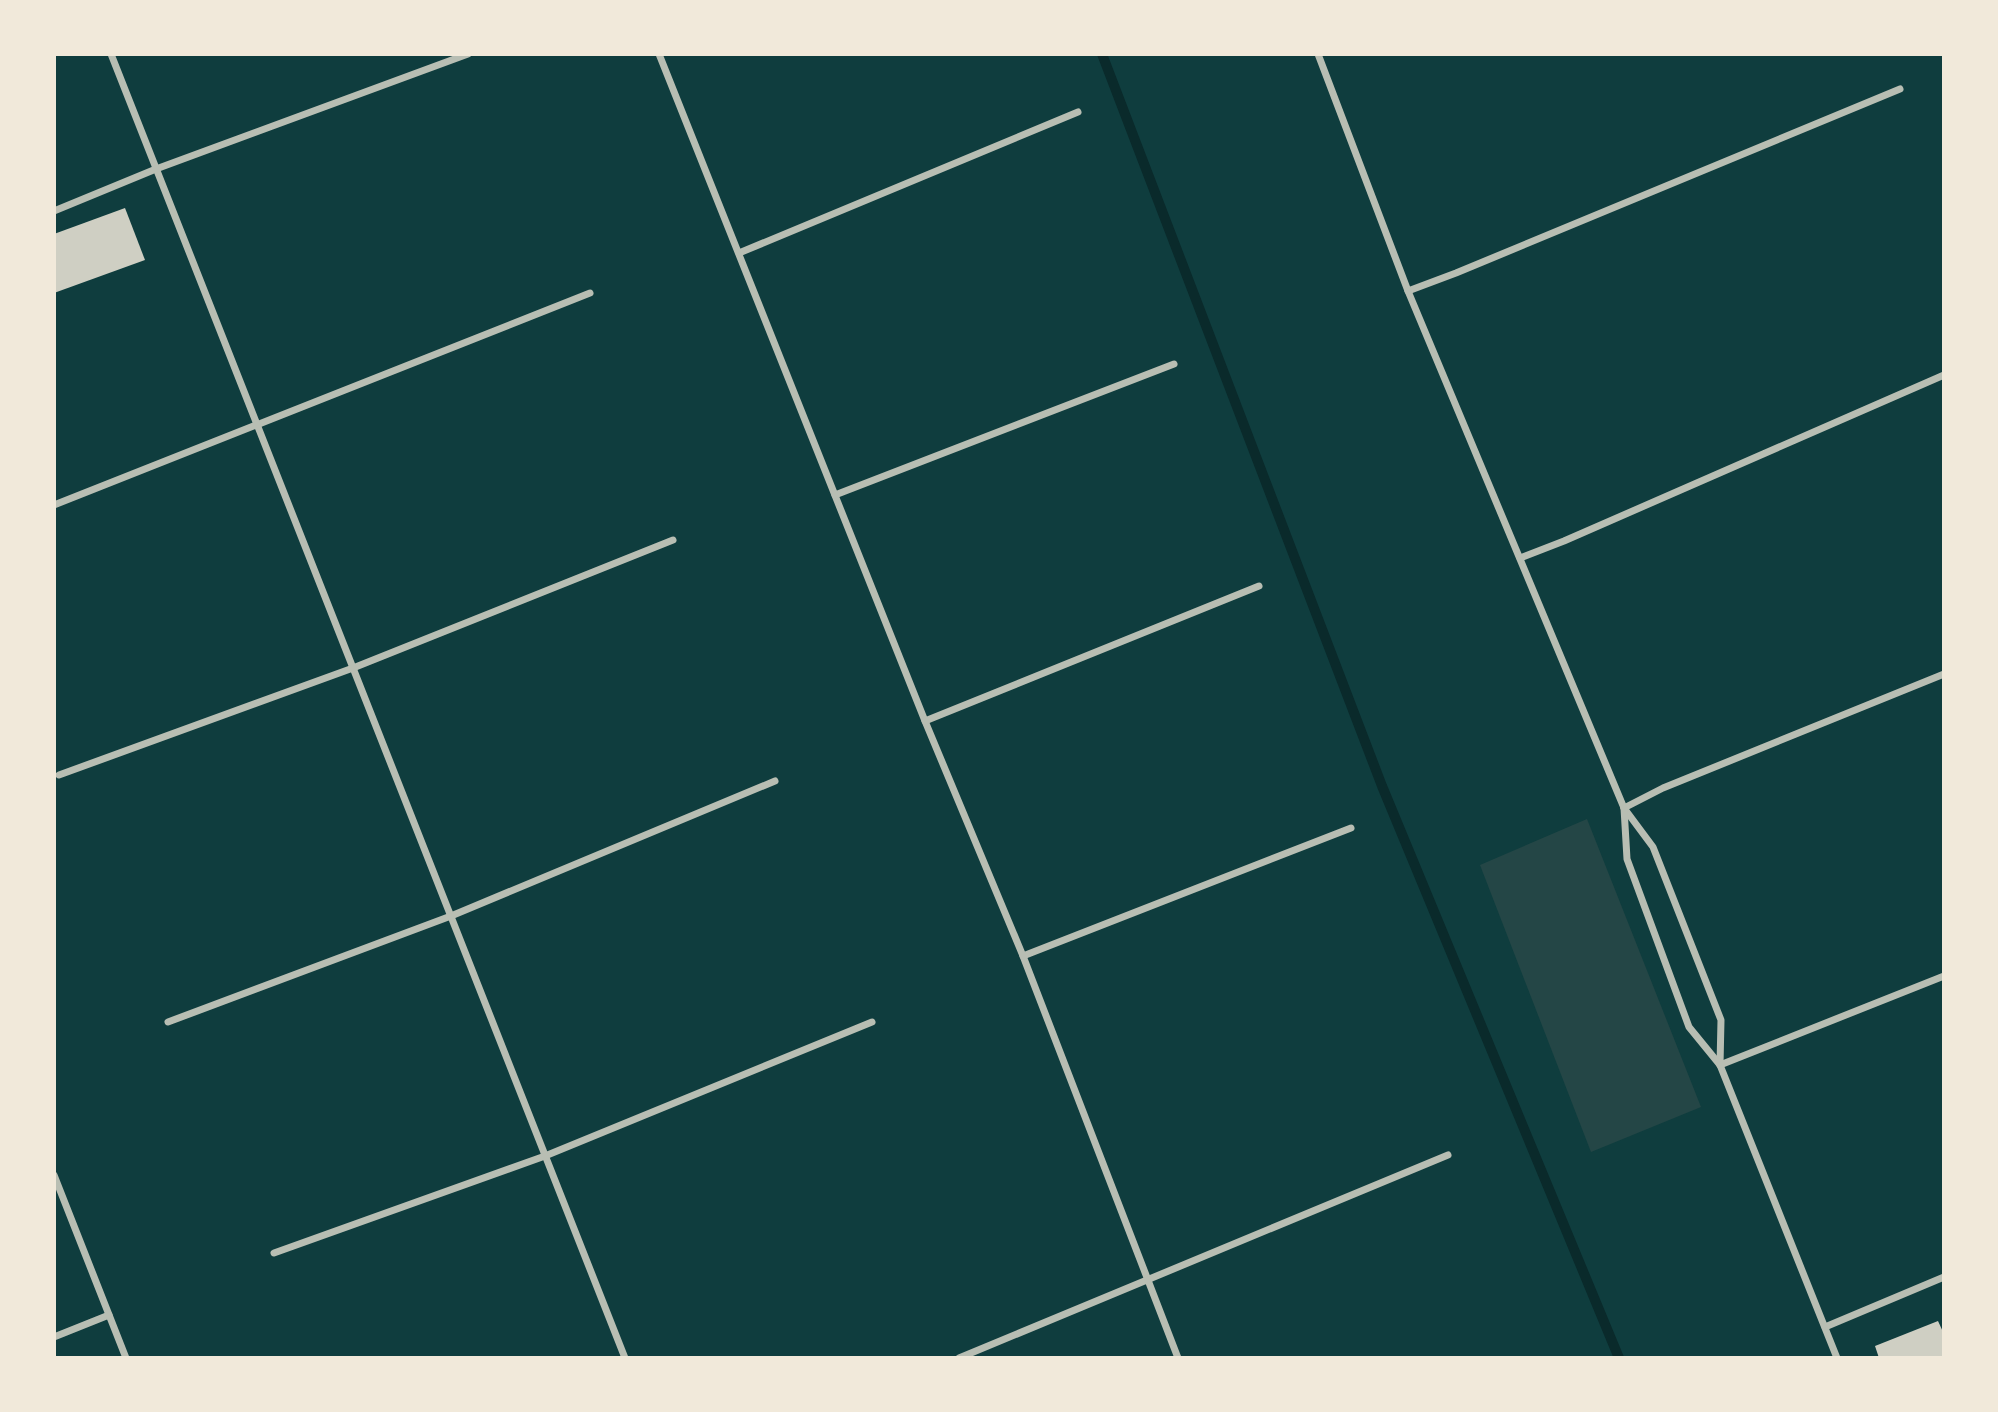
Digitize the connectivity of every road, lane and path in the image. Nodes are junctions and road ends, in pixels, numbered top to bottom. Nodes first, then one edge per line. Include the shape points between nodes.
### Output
1 (111, 54) edge
2 (468, 54) edge
3 (659, 54) edge
4 (1318, 54) edge
5 (1900, 89) dead end
6 (1078, 112) dead end
7 (156, 169) junction
8 (54, 211) edge
9 (739, 253) junction
10 (1408, 291) junction
11 (590, 293) dead end
12 (1174, 364) dead end
13 (1944, 375) edge
14 (257, 425) junction
15 (835, 495) junction
16 (54, 505) edge
17 (673, 540) dead end
18 (1520, 558) junction
19 (1259, 586) dead end
20 (353, 668) junction
21 (1944, 674) edge
22 (925, 721) junction
23 (59, 775) dead end
24 (775, 781) dead end
25 (1624, 808) junction
26 (1352, 828) dead end
27 (451, 916) junction
28 (1023, 956) junction
29 (1944, 976) edge
30 (168, 1022) dead end
31 (872, 1022) dead end
32 (1720, 1065) junction
33 (1448, 1155) dead end
34 (545, 1156) junction
35 (54, 1175) edge
36 (274, 1253) dead end
37 (1944, 1277) edge
38 (1147, 1281) junction
39 (109, 1315) junction
40 (1825, 1327) junction
41 (54, 1337) edge
42 (126, 1358) edge
43 (625, 1358) edge
44 (959, 1358) edge
45 (1178, 1358) edge
46 (1837, 1358) edge

1 - 7 street
2 - 7 street
3 - 9 street
4 - 10 street
5 - 10 street
6 - 9 street
7 - 8 street
7 - 14 street
9 - 15 street
10 - 18 street
11 - 14 street
12 - 15 street
13 - 18 street
14 - 16 street
14 - 20 street
15 - 22 street
17 - 20 street
18 - 25 street
19 - 22 street
20 - 23 street
20 - 27 street
21 - 25 street
22 - 28 street
24 - 27 street
25 - 32 street via 1627,859 1689,1027
25 - 32 street via 1653,847 1721,1020
26 - 28 street
27 - 30 street
27 - 34 street
28 - 38 street
29 - 32 street
31 - 34 street
32 - 40 street
33 - 38 street
34 - 36 street
34 - 43 street
35 - 39 street
37 - 40 street
38 - 44 street
38 - 45 street
39 - 41 street
39 - 42 street
40 - 46 street

